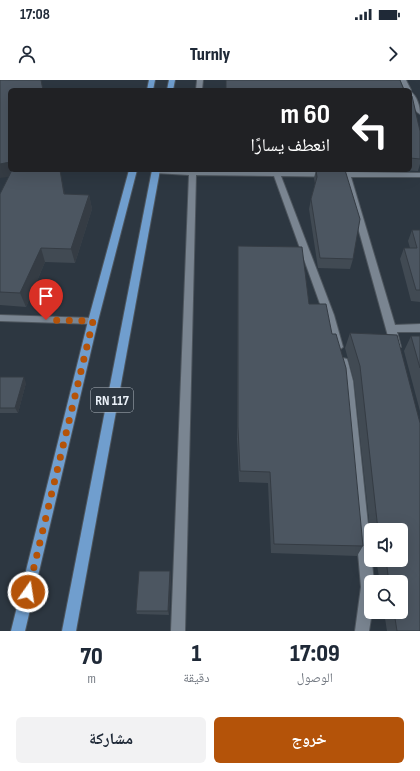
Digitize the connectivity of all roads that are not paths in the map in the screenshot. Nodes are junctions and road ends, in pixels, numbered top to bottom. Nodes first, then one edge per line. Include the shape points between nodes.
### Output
1 (412, 97) edge
2 (420, 112) edge
3 (132, 172) edge
4 (156, 172) edge
5 (193, 172) edge
6 (275, 172) edge
7 (347, 172) edge
8 (420, 175) edge
9 (0, 318) edge
10 (93, 321) junction
11 (420, 328) edge
12 (392, 329) junction
13 (399, 358) edge
14 (18, 631) edge
15 (69, 631) edge
16 (178, 631) edge
17 (362, 631) edge

1 - 2 street
3 - 10 main road, RN 117
4 - 15 main road, RN 117
5 - 6 street
5 - 16 street
6 - 7 street
6 - 17 street via 329,315 348,381 368,587
7 - 8 street
7 - 12 street
9 - 10 street
10 - 14 main road, RN 117
11 - 12 street
12 - 13 street

